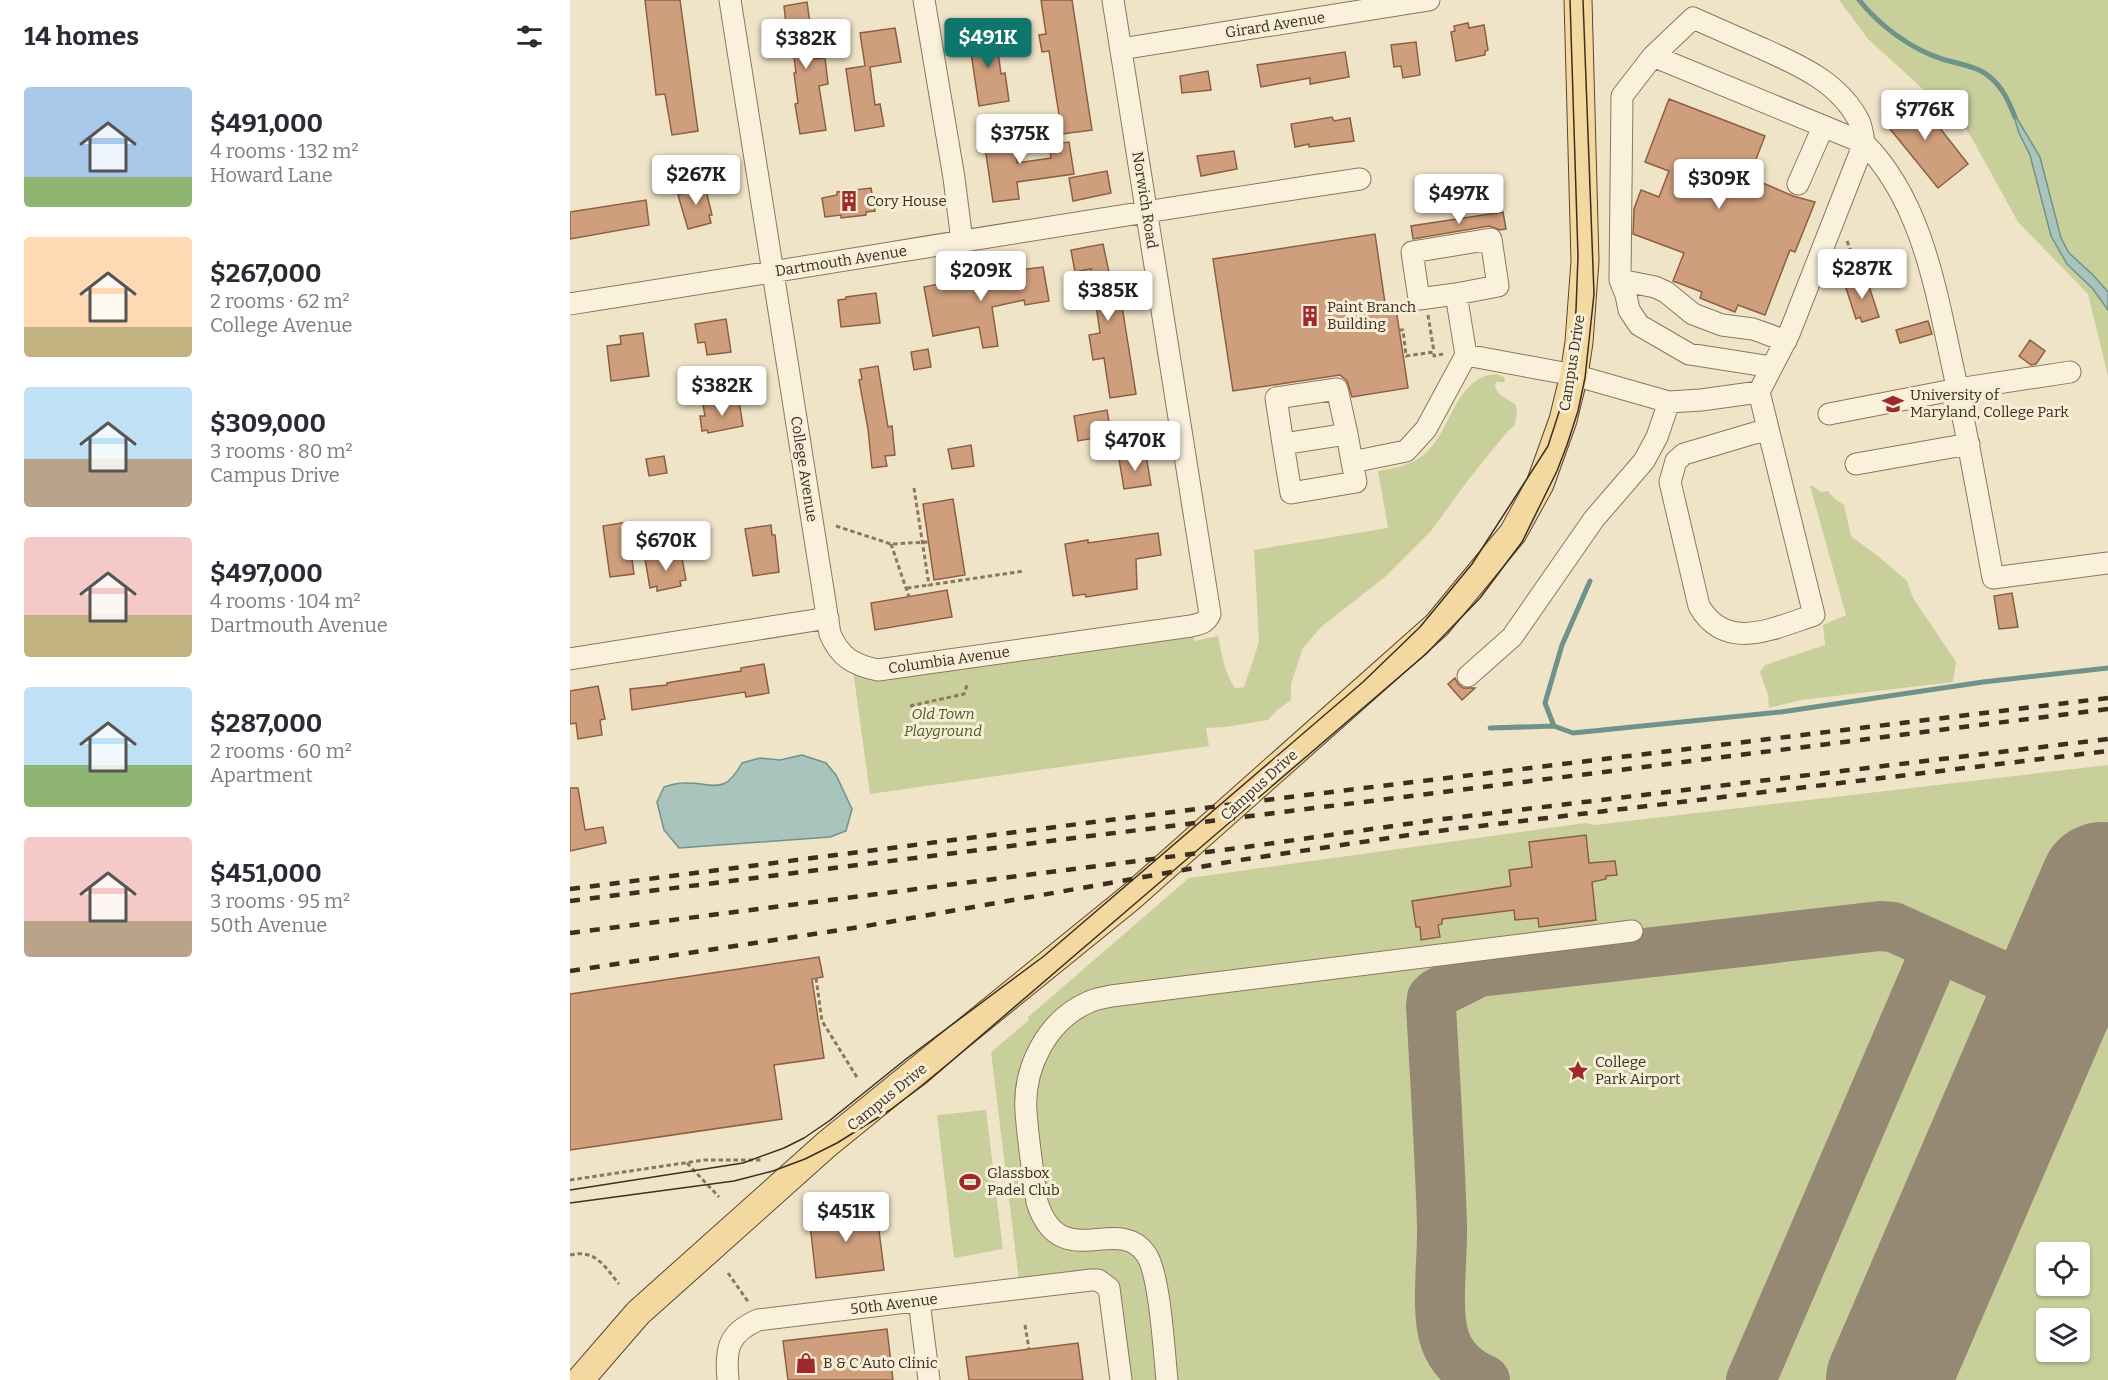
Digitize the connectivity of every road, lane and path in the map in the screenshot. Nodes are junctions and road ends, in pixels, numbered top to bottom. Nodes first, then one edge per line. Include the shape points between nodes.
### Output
1 (730, 0) edge
2 (924, 0) edge
3 (1113, 0) edge
4 (1429, 0) edge
5 (1578, 0) edge
6 (1121, 49) junction
7 (1653, 56) junction
8 (1823, 127) junction
9 (1864, 143) junction
10 (1360, 178) dead end
11 (1798, 184) dead end
12 (1146, 210) junction
13 (1833, 224) junction
14 (962, 241) junction
15 (772, 272) junction
16 (1861, 279) dead end
17 (1620, 280) junction
18 (1456, 294) junction
19 (1426, 298) junction
20 (570, 303) edge
21 (1399, 330) dead end
22 (1786, 340) junction
23 (1434, 352) junction
24 (1466, 355) junction
25 (1772, 367) junction
26 (2070, 372) dead end
27 (1574, 375) junction
28 (1958, 389) junction
29 (1759, 392) junction
30 (1669, 402) junction
31 (1829, 414) dead end
32 (1768, 429) junction
33 (1347, 434) junction
34 (1283, 444) junction
35 (1969, 444) junction
36 (1352, 462) junction
37 (1856, 464) dead end
38 (914, 488) dead end
39 (836, 526) dead end
40 (929, 542) dead end
41 (922, 543) junction
42 (891, 544) junction
43 (2108, 563) edge
44 (1024, 571) dead end
45 (929, 585) junction
46 (906, 588) junction
47 (909, 597) dead end
48 (1210, 614) joint
49 (828, 618) junction
50 (570, 659) edge
51 (1468, 676) dead end
52 (967, 685) dead end
53 (910, 706) dead end
54 (1632, 931) dead end
55 (816, 978) dead end
56 (858, 1078) dead end
57 (763, 1160) dead end
58 (687, 1163) junction
59 (570, 1180) edge
60 (718, 1197) dead end
61 (570, 1255) edge
62 (728, 1273) dead end
63 (619, 1284) dead end
64 (919, 1301) junction
65 (758, 1320) junction
66 (1025, 1325) dead end
67 (1029, 1349) dead end
68 (580, 1380) edge
69 (728, 1380) edge
70 (929, 1380) edge
71 (1121, 1380) edge
72 (1167, 1380) edge

1 - 15 street, College Avenue
2 - 14 street
3 - 6 street, Norwich Road
4 - 6 street, Girard Avenue
5 - 27 main road, Campus Drive via 1585,261
6 - 12 street, Norwich Road
7 - 8 street
7 - 9 street via 1693,18 1822,79 1839,93 1860,124
7 - 17 street via 1622,96
8 - 9 street
8 - 11 street
9 - 13 street
9 - 28 street via 1882,161 1916,224
10 - 12 street, Dartmouth Avenue
12 - 14 street, Dartmouth Avenue
12 - 48 street, Norwich Road
13 - 16 path via 1846,238
13 - 22 street
14 - 15 street, Dartmouth Avenue
15 - 20 street, Dartmouth Avenue
15 - 49 street, College Avenue
17 - 22 street via 1655,287 1694,314 1722,325 1754,329
17 - 25 street via 1629,310 1639,324 1689,354
18 - 19 street
18 - 19 street via 1498,286 1491,239 1412,252 1419,299
18 - 24 street
19 - 23 path
21 - 23 path via 1403,330 1406,356
22 - 25 street
23 - 24 path via 1434,356
24 - 27 street
24 - 36 street via 1426,429 1406,451
25 - 29 street
26 - 28 street
27 - 30 street
27 - 68 main road, Campus Drive via 1540,484 1513,533 1437,626 1131,897 827,1144 638,1313
28 - 31 street
28 - 35 street
29 - 30 street
29 - 32 street
30 - 51 street via 1644,461 1594,519 1512,637
32 - 32 street via 1814,615 1757,633 1726,631 1706,617 1699,606 1670,482 1672,470 1684,454
33 - 34 street
33 - 34 street via 1337,390 1276,398
33 - 36 street
34 - 36 street via 1291,493 1356,482
35 - 37 street
35 - 43 street via 1993,578
38 - 41 path
39 - 42 path
40 - 41 path
41 - 42 path
41 - 45 path
42 - 46 path
44 - 45 path
45 - 46 path
46 - 47 path
48 - 49 street, Columbia Avenue via 1201,624 1191,626 878,670 852,663 843,656 830,634
49 - 50 street
52 - 53 path via 964,694
54 - 72 street via 1111,996 1087,1003 1065,1018 1046,1037 1027,1084 1025,1110 1037,1202 1041,1216 1057,1235 1082,1240 1128,1240 1147,1255 1156,1289
55 - 56 path via 822,1021
57 - 58 path
58 - 59 path
58 - 60 path
61 - 63 path via 587,1253 598,1259
62 - 65 path
64 - 65 street, 50th Avenue
64 - 70 street
64 - 71 street, 50th Avenue via 1098,1280 1109,1288 1111,1295
65 - 69 street, 50th Avenue via 734,1336 728,1348
66 - 67 path

